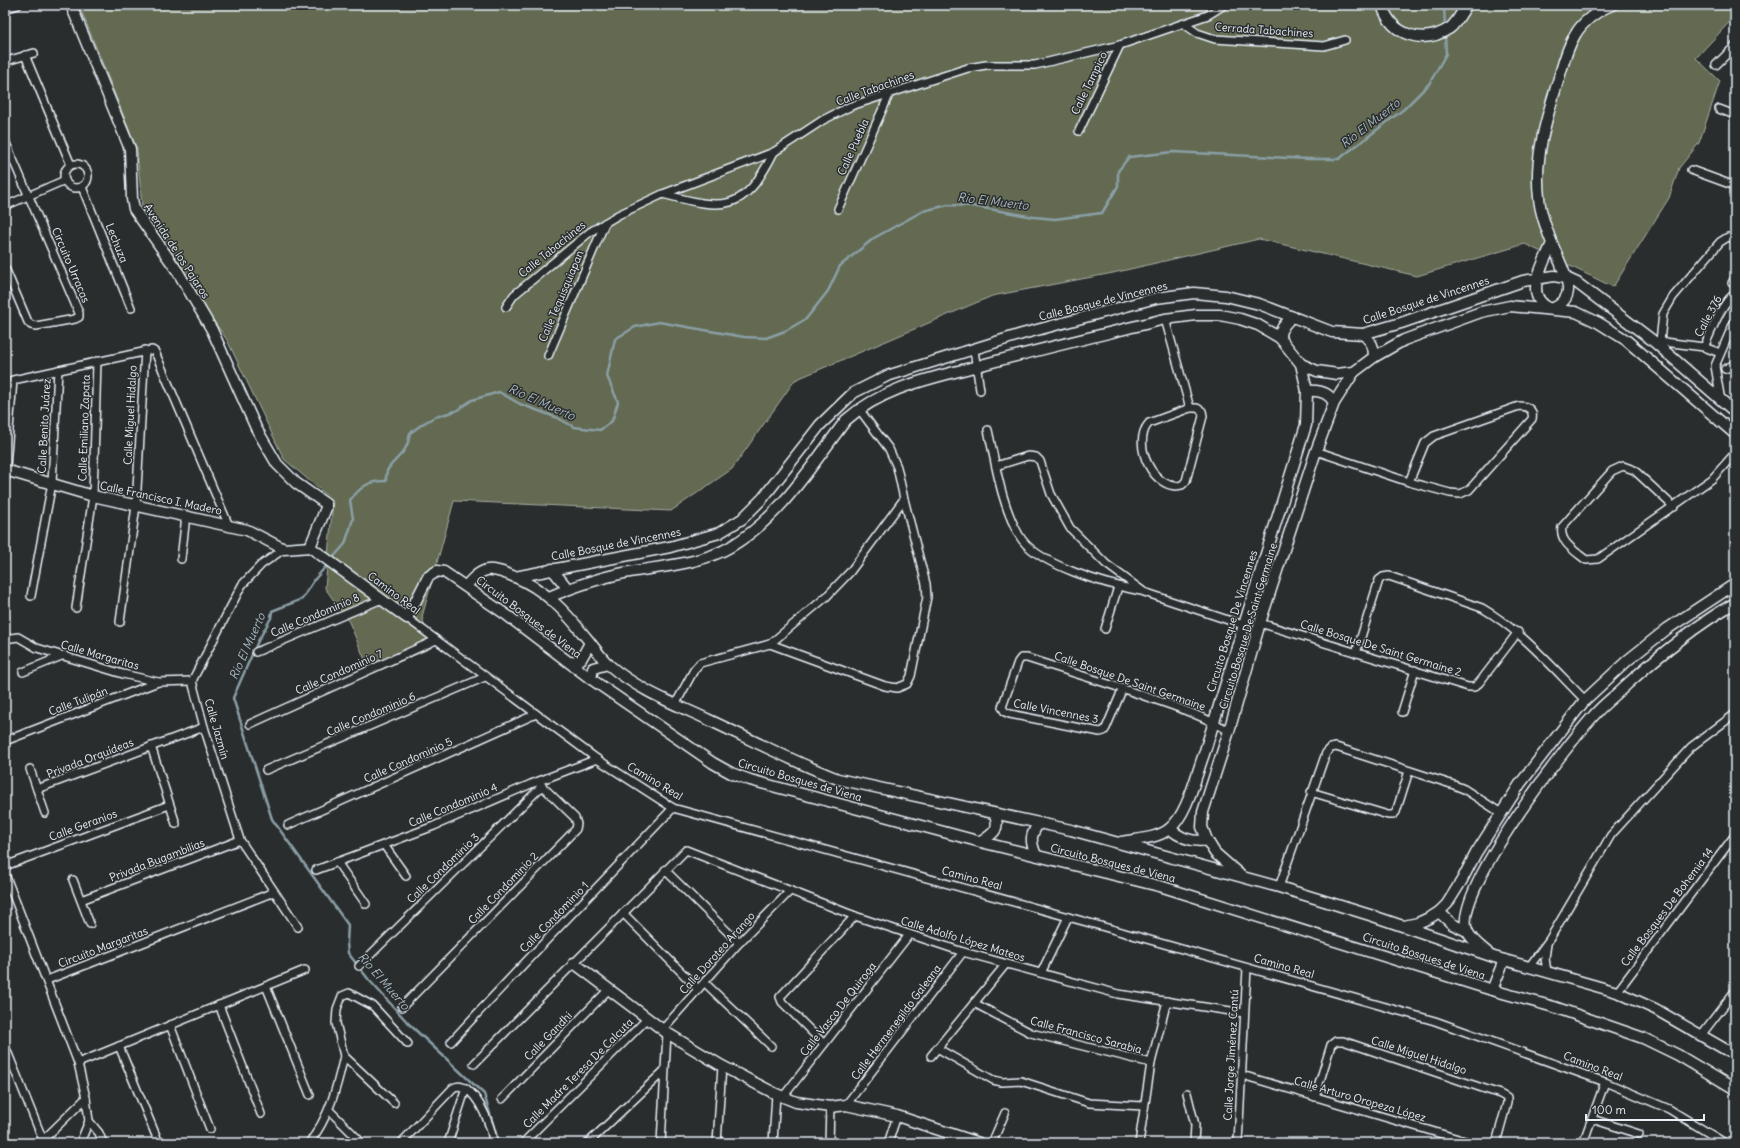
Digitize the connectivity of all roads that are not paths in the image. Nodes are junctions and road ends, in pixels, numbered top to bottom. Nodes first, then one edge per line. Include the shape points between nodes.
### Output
1 (18, 5) edge
2 (71, 5) edge
3 (1224, 5) edge
4 (1382, 5) edge
5 (1612, 5) edge
6 (1465, 7) edge
7 (5, 9) edge
8 (1184, 24) junction
9 (1345, 40) dead end
10 (1120, 45) junction
11 (1735, 46) edge
12 (34, 53) dead end
13 (25, 56) junction
14 (10, 60) dead end
15 (1716, 65) dead end
16 (889, 94) junction
17 (1719, 109) dead end
18 (1735, 115) edge
19 (1079, 131) dead end
20 (5, 141) edge
21 (774, 152) junction
22 (71, 165) junction
23 (1691, 170) dead end
24 (65, 180) junction
25 (1735, 186) edge
26 (82, 187) junction
27 (663, 194) junction
28 (30, 196) junction
29 (5, 206) edge
30 (838, 209) dead end
31 (605, 223) junction
32 (1735, 239) edge
33 (1552, 243) junction
34 (5, 268) edge
35 (1566, 278) junction
36 (1538, 279) junction
37 (1735, 294) edge
38 (506, 307) dead end
39 (131, 308) dead end
40 (1552, 310) junction
41 (1292, 317) junction
42 (1165, 319) junction
43 (1735, 320) edge
44 (1363, 334) junction
45 (1280, 338) junction
46 (1656, 340) junction
47 (1704, 347) junction
48 (145, 350) junction
49 (974, 350) junction
50 (1720, 353) junction
51 (548, 356) dead end
52 (1374, 357) junction
53 (98, 361) junction
54 (1301, 364) junction
55 (1735, 364) edge
56 (978, 366) junction
57 (58, 370) junction
58 (1725, 370) dead end
59 (1354, 372) junction
60 (980, 390) dead end
61 (1307, 392) junction
62 (1722, 401) junction
63 (1334, 403) junction
64 (1190, 408) junction
65 (859, 409) junction
66 (1735, 412) edge
67 (988, 430) dead end
68 (1735, 434) edge
69 (1316, 451) junction
70 (1735, 453) edge
71 (996, 466) junction
72 (5, 473) edge
73 (1409, 482) junction
74 (52, 483) junction
75 (93, 496) junction
76 (904, 499) junction
77 (136, 506) junction
78 (1674, 507) junction
79 (186, 516) junction
80 (229, 526) junction
81 (312, 549) junction
82 (284, 550) junction
83 (181, 559) dead end
84 (552, 569) junction
85 (515, 576) junction
86 (1735, 584) edge
87 (466, 586) junction
88 (1118, 586) junction
89 (568, 589) junction
90 (1144, 592) junction
91 (31, 596) dead end
92 (549, 597) junction
93 (382, 599) junction
94 (1735, 603) edge
95 (76, 608) dead end
96 (407, 618) junction
97 (120, 622) dead end
98 (1260, 622) junction
99 (1243, 625) junction
100 (1105, 629) dead end
101 (1518, 632) junction
102 (5, 639) edge
103 (436, 640) junction
104 (590, 643) junction
105 (770, 644) junction
106 (256, 652) dead end
107 (1356, 653) junction
108 (64, 655) junction
109 (571, 663) junction
110 (608, 664) junction
111 (1415, 670) junction
112 (23, 672) dead end
113 (485, 677) junction
114 (591, 679) junction
115 (192, 681) junction
116 (158, 682) junction
117 (1123, 688) junction
118 (1585, 700) junction
119 (674, 705) junction
120 (1005, 712) joint
121 (1402, 712) dead end
122 (536, 714) junction
123 (1735, 714) edge
124 (1213, 722) junction
125 (250, 724) dead end
126 (204, 727) junction
127 (1229, 731) junction
128 (5, 741) edge
129 (151, 746) junction
130 (598, 759) junction
131 (30, 769) dead end
132 (266, 770) dead end
133 (1410, 771) junction
134 (540, 784) junction
135 (37, 789) junction
136 (1311, 792) junction
137 (169, 805) junction
138 (673, 808) junction
139 (45, 813) dead end
140 (1501, 813) junction
141 (995, 814) junction
142 (1039, 823) junction
143 (176, 824) dead end
144 (288, 825) dead end
145 (1170, 829) junction
146 (1735, 835) edge
147 (240, 840) junction
148 (1207, 840) junction
149 (981, 842) junction
150 (1118, 842) junction
151 (384, 845) junction
152 (1036, 855) junction
153 (337, 862) junction
154 (5, 866) edge
155 (316, 870) dead end
156 (665, 870) junction
157 (5, 874) edge
158 (406, 876) dead end
159 (1246, 878) junction
160 (73, 880) dead end
161 (1279, 887) junction
162 (790, 891) junction
163 (274, 892) junction
164 (81, 900) junction
165 (366, 904) dead end
166 (1439, 912) junction
167 (624, 913) junction
168 (855, 916) junction
169 (1068, 917) junction
170 (90, 924) dead end
171 (1404, 926) junction
172 (298, 927) dead end
173 (1467, 931) junction
174 (910, 935) junction
175 (1548, 940) junction
176 (739, 944) junction
177 (963, 952) junction
178 (1494, 957) junction
179 (1504, 960) junction
180 (574, 963) junction
181 (1006, 964) junction
182 (359, 966) dead end
183 (1529, 966) junction
184 (1247, 968) junction
185 (305, 970) dead end
186 (1547, 972) junction
187 (1041, 973) junction
188 (47, 980) junction
189 (704, 983) junction
190 (266, 986) junction
191 (609, 989) junction
192 (698, 990) junction
193 (1492, 990) junction
194 (1735, 991) edge
195 (1617, 992) junction
196 (1167, 1001) junction
197 (974, 1003) junction
198 (219, 1005) junction
199 (402, 1007) dead end
200 (1244, 1012) junction
201 (648, 1018) junction
202 (170, 1025) junction
203 (664, 1032) junction
204 (1702, 1034) junction
205 (451, 1042) dead end
206 (408, 1044) dead end
207 (824, 1044) junction
208 (5, 1046) edge
209 (120, 1046) junction
210 (771, 1046) dead end
211 (937, 1048) junction
212 (1735, 1054) edge
213 (344, 1056) junction
214 (931, 1056) dead end
215 (78, 1063) junction
216 (474, 1064) dead end
217 (1151, 1064) junction
218 (722, 1066) junction
219 (664, 1072) junction
220 (1242, 1075) junction
221 (1604, 1082) junction
222 (466, 1088) junction
223 (1735, 1090) edge
224 (1187, 1093) dead end
225 (310, 1095) dead end
226 (779, 1095) junction
227 (1315, 1097) junction
228 (86, 1098) junction
229 (502, 1099) dead end
230 (394, 1103) dead end
231 (846, 1105) junction
232 (1143, 1106) junction
233 (830, 1108) junction
234 (329, 1110) junction
235 (1005, 1113) dead end
236 (261, 1114) dead end
237 (897, 1116) junction
238 (1592, 1119) junction
239 (89, 1121) junction
240 (210, 1129) dead end
241 (1639, 1134) dead end
242 (952, 1139) edge
243 (359, 1140) dead end
244 (41, 1142) edge
245 (80, 1143) edge
246 (103, 1143) edge
247 (159, 1143) edge
248 (309, 1143) edge
249 (401, 1143) edge
250 (448, 1143) edge
251 (492, 1143) edge
252 (523, 1143) edge
253 (588, 1143) edge
254 (661, 1143) edge
255 (718, 1143) edge
256 (773, 1143) edge
257 (829, 1143) edge
258 (888, 1143) edge
259 (979, 1143) edge
260 (992, 1143) edge
261 (1139, 1143) edge
262 (1194, 1143) edge
263 (1238, 1143) edge
264 (1472, 1143) edge
265 (1496, 1143) edge
266 (1583, 1143) edge
267 (1725, 1143) edge

1 - 7 street
2 - 81 main road, Avenida de los Pajaros via 130,149 132,199 138,216 178,272 212,330 256,428 277,464 296,483 326,504
3 - 8 street, Calle Tabachines via 1208,15
4 - 6 main road via 1403,33 1418,37 1432,36 1452,27
5 - 33 main road via 1603,8 1588,20 1575,35 1547,115 1541,145 1539,198
8 - 9 street, Cerrada Tabachines via 1197,33 1215,40 1324,46
8 - 10 street, Calle Tabachines
10 - 16 street, Calle Tabachines via 1035,65 986,65 968,68
10 - 19 street, Calle Tampico
11 - 15 street
12 - 13 street
13 - 14 street
13 - 22 street
16 - 21 street, Calle Tabachines via 851,106 823,120
16 - 30 street, Calle Puebla
17 - 18 street
20 - 28 street, Circuito Urracas
21 - 27 street, Calle Tabachines
21 - 27 street via 746,196 735,202 720,205
22 - 24 street via 65,173
22 - 26 street via 82,165 87,170 89,178
23 - 25 street
24 - 26 street via 70,186
24 - 28 street
26 - 39 street, Lechuza
27 - 31 street, Calle Tabachines
28 - 29 street
28 - 34 street, Circuito Urracas via 79,316 75,319 31,325
31 - 38 street, Calle Tabachines via 590,232 514,295
31 - 51 street, Calle Tequisquiapan
32 - 46 street via 1728,237 1720,242 1673,297 1663,314
33 - 35 main road
33 - 36 main road
35 - 36 main road, Calle Bosque de Vincennes via 1554,276
35 - 40 main road via 1569,288 1566,297 1561,305
35 - 46 main road, Calle Bosque de Vincennes via 1577,283
36 - 40 main road via 1534,288 1536,298 1542,306
36 - 44 main road, Calle Bosque de Vincennes via 1523,281
37 - 47 street, Calle 376 via 1721,311
40 - 52 main road via 1510,306 1482,312 1404,340
40 - 68 main road via 1576,312 1626,340
41 - 44 main road, Calle Bosque de Vincennes via 1332,332
41 - 45 main road via 1279,333
41 - 49 main road, Calle Bosque de Vincennes via 1259,304 1226,296 1194,293 1156,298 1022,334
42 - 45 main road via 1220,315 1258,325
42 - 56 main road
42 - 64 street
43 - 50 street
44 - 52 main road via 1374,348
45 - 54 main road
46 - 47 street, Calle 376
46 - 62 main road, Calle Bosque de Vincennes
47 - 50 street
48 - 53 street
48 - 77 street, Calle Miguel Hidalgo
48 - 80 street via 155,352
49 - 56 street
49 - 84 main road, Calle Bosque de Vincennes via 887,376 853,393 820,425 763,498 742,519 719,533 670,547
50 - 62 street via 1715,366
52 - 59 main road
53 - 57 street
53 - 75 street, Calle Emiliano Zapata
54 - 59 main road via 1317,371 1337,374
54 - 61 main road, Circuito Bosque De Vincennes
55 - 58 street
56 - 60 street
56 - 65 main road via 886,393
57 - 72 street via 13,380
57 - 74 street, Calle Benito Juárez
59 - 63 main road, Circuito Bosque De Saint Germaine
61 - 63 main road via 1317,391 1326,394 1332,397
61 - 99 main road, Circuito Bosque De Vincennes via 1306,425
62 - 66 main road, Calle Bosque de Vincennes
63 - 69 main road, Circuito Bosque De Saint Germaine
64 - 64 street via 1148,423 1142,434 1142,448 1148,465 1170,486 1182,485 1186,481 1203,416 1202,411
65 - 76 street via 889,449 897,467
65 - 89 main road via 846,420 774,512 729,548 696,560 622,574
67 - 71 street
69 - 73 street
69 - 98 main road, Circuito Bosque De Saint Germaine
70 - 78 street via 1712,479
71 - 88 street via 1007,510 1026,545 1049,561
71 - 90 street via 1028,456 1036,457 1070,528 1106,564
72 - 74 main road, Calle Francisco I. Madero
73 - 73 street via 1450,493 1465,492 1532,419 1533,414 1525,406 1519,406 1434,436 1425,443
74 - 75 main road, Calle Francisco I. Madero
74 - 91 street, Calle Benito Juárez
75 - 77 main road, Calle Francisco I. Madero
75 - 95 street, Calle Emiliano Zapata
76 - 105 street via 850,572 826,597
76 - 105 street via 927,597 911,676 907,684 897,688 885,686
77 - 79 main road, Calle Francisco I. Madero
77 - 97 street, Calle Miguel Hidalgo
78 - 78 street via 1592,561 1586,560 1564,541 1561,533 1562,527 1612,471 1623,466 1634,470
79 - 80 main road, Calle Francisco I. Madero
79 - 83 street
80 - 82 main road, Calle Francisco I. Madero via 247,530
81 - 82 main road
81 - 93 main road, Camino Real
82 - 115 street via 261,565 242,585
84 - 85 main road, Calle Bosque de Vincennes
84 - 89 main road
85 - 87 main road, Circuito Bosques de Viena via 485,569 476,573
85 - 92 main road, Circuito Bosques de Viena
86 - 118 main road via 1667,629 1628,660
87 - 96 main road via 444,572 437,571 428,577
87 - 109 main road, Circuito Bosques de Viena
88 - 90 street
88 - 100 street
89 - 92 main road
90 - 99 street
92 - 104 main road, Circuito Bosques de Viena
93 - 96 main road, Camino Real
93 - 106 street, Calle Condominio 8
94 - 173 main road via 1690,632 1597,712 1545,777 1493,854 1469,902 1465,920
96 - 103 street, Camino Real
98 - 107 street, Calle Bosque De Saint Germaine 2
98 - 127 main road, Circuito Bosque De Saint Germaine
99 - 124 main road, Circuito Bosque De Vincennes
101 - 107 street via 1482,608 1389,576 1379,580
101 - 111 street, Calle Bosque De Saint Germaine 2 via 1474,687
101 - 118 street
102 - 108 street, Calle Margaritas via 18,637 37,648
103 - 113 street, Camino Real
103 - 125 street, Calle Condominio 7
104 - 109 main road via 581,659
104 - 110 main road, Circuito Bosques de Viena
105 - 119 street via 700,663
107 - 111 street, Calle Bosque De Saint Germaine 2
108 - 112 street
108 - 116 street, Calle Margaritas
109 - 114 main road, Circuito Bosques de Viena
110 - 114 main road via 593,668
110 - 119 main road, Circuito Bosques de Viena via 631,681
111 - 121 street
113 - 122 street, Camino Real
113 - 132 street, Calle Condominio 6
114 - 149 main road, Circuito Bosques de Viena via 731,773
115 - 116 street, Calle Margaritas
115 - 126 street, Calle Jazmín
116 - 128 street, Calle Tulipán
117 - 120 street, Calle Vincennes 3 via 1104,731 1050,723
117 - 120 street, Calle Bosque De Saint Germaine via 1021,658 1002,707
117 - 124 street, Calle Bosque De Saint Germaine
118 - 140 main road via 1520,784
119 - 141 main road, Circuito Bosques de Viena via 838,779
122 - 130 street, Camino Real
122 - 144 street, Calle Condominio 5
123 - 175 street via 1691,747 1611,835
124 - 127 street, Calle Bosque De Saint Germaine
124 - 145 main road, Circuito Bosque De Vincennes via 1185,807
126 - 129 street, Privada Orquídeas
126 - 147 street, Calle Jazmín
127 - 148 main road, Circuito Bosque De Saint Germaine via 1203,812 1202,827
129 - 135 street, Privada Orquídeas
129 - 137 street
130 - 134 street, Calle Condominio 4
130 - 138 street, Camino Real
131 - 135 street, Privada Orquídeas
133 - 136 street via 1336,747 1331,748 1326,753
133 - 136 street via 1393,815
133 - 140 street via 1464,789
134 - 151 street, Calle Condominio 4
134 - 182 street, Calle Condominio 3
134 - 199 street, Calle Condominio 2 via 575,818 576,829
135 - 139 street, Privada Orquídeas
136 - 161 street
137 - 143 street
137 - 154 street, Calle Geranios
138 - 169 street, Camino Real
138 - 205 street, Calle Condominio 1
140 - 166 main road via 1462,880
141 - 142 main road, Circuito Bosques de Viena
141 - 149 main road via 998,823 996,829
142 - 150 main road, Circuito Bosques de Viena
142 - 152 main road via 1030,839
145 - 148 main road via 1189,840
145 - 150 main road via 1149,837
146 - 195 street, Calle Bosques De Bohemia 14
147 - 163 street, Calle Jazmín
147 - 164 street, Privada Bugambilias
148 - 159 main road, Circuito Bosque De Saint Germaine via 1215,853
149 - 152 main road, Circuito Bosques de Viena
150 - 159 main road, Circuito Bosques de Viena
151 - 153 street, Calle Condominio 4
151 - 158 street
152 - 193 main road, Circuito Bosques de Viena via 1163,887
153 - 155 street, Calle Condominio 4
153 - 165 street
156 - 162 street, Calle Adolfo López Mateos via 686,850
156 - 167 street
156 - 176 street
157 - 188 street, Circuito Margaritas
159 - 161 main road, Circuito Bosques de Viena
160 - 164 street
161 - 171 main road, Circuito Bosques de Viena
162 - 168 street, Calle Adolfo López Mateos
162 - 176 street, Calle Doroteo Arango
163 - 172 street, Calle Jazmín
163 - 188 street, Circuito Margaritas
164 - 170 street
166 - 171 main road via 1418,923
166 - 173 main road via 1452,924
167 - 180 street
167 - 192 street
168 - 174 street, Calle Adolfo López Mateos
168 - 207 street via 780,997
169 - 184 street, Camino Real
169 - 187 street
171 - 178 main road, Circuito Bosques de Viena
173 - 178 main road
174 - 177 street, Calle Adolfo López Mateos
174 - 207 street, Calle Vasco De Quiroga
175 - 183 street
175 - 186 street via 1545,958
176 - 189 street, Calle Doroteo Arango
177 - 181 street, Calle Adolfo López Mateos
177 - 231 street, Calle Hermenegildo Galeana
178 - 179 main road, Circuito Bosques de Viena
179 - 183 main road, Circuito Bosques de Viena
179 - 193 main road
180 - 191 main road
180 - 216 street
181 - 187 street, Calle Adolfo López Mateos
181 - 197 street
183 - 186 main road, Circuito Bosques de Viena
184 - 200 street, Calle Jorge Jiménez Cantú
184 - 221 street, Camino Real via 1435,1021
185 - 190 street
186 - 195 main road, Circuito Bosques de Viena
187 - 196 street, Calle Adolfo López Mateos via 1118,994
188 - 215 street
189 - 192 street, Calle Doroteo Arango
189 - 210 street
190 - 198 street
190 - 225 street
191 - 201 main road
191 - 229 street, Calle Gandhi
192 - 203 street, Calle Doroteo Arango
193 - 223 main road, Circuito Bosques de Viena via 1561,1009 1644,1038
194 - 204 street
195 - 204 main road, Circuito Bosques de Viena
196 - 200 street, Calle Adolfo López Mateos
196 - 217 street
197 - 211 street
197 - 217 street, Calle Francisco Sarabia via 1031,1033
198 - 202 street
198 - 236 street
200 - 220 street, Calle Jorge Jiménez Cantú
201 - 203 main road
201 - 252 street, Calle Madre Teresa De Calcuta
202 - 209 street
202 - 240 street
203 - 218 main road
203 - 219 street
204 - 212 main road, Circuito Bosques de Viena
206 - 213 street via 373,1006 349,992 342,996 338,1005 336,1023
207 - 226 street, Calle Vasco De Quiroga
208 - 244 street
209 - 215 street
209 - 247 street
211 - 214 street
211 - 232 street via 993,1080 1021,1081 1089,1103
213 - 230 street
213 - 234 street
215 - 228 street
217 - 232 street
218 - 226 main road
218 - 255 street
219 - 253 street
219 - 254 street
220 - 227 street, Calle Arturo Oropeza López
220 - 263 street, Calle Jorge Jiménez Cantú
221 - 238 street
221 - 267 street, Camino Real via 1669,1109
222 - 249 street via 456,1086
222 - 250 street
222 - 251 street via 477,1099 493,1134
224 - 262 street via 1195,1125
226 - 233 main road via 796,1102
226 - 256 street
227 - 264 street, Calle Arturo Oropeza López
227 - 265 street, Calle Miguel Hidalgo via 1331,1046 1336,1041 1343,1041 1500,1094 1506,1098 1507,1103
228 - 239 street
228 - 244 street
231 - 233 main road
231 - 237 main road
232 - 261 street
233 - 257 street
234 - 243 street
234 - 248 street
235 - 260 street
237 - 242 main road
237 - 258 street
238 - 241 street
238 - 266 street
239 - 245 street
239 - 246 street
242 - 259 main road

